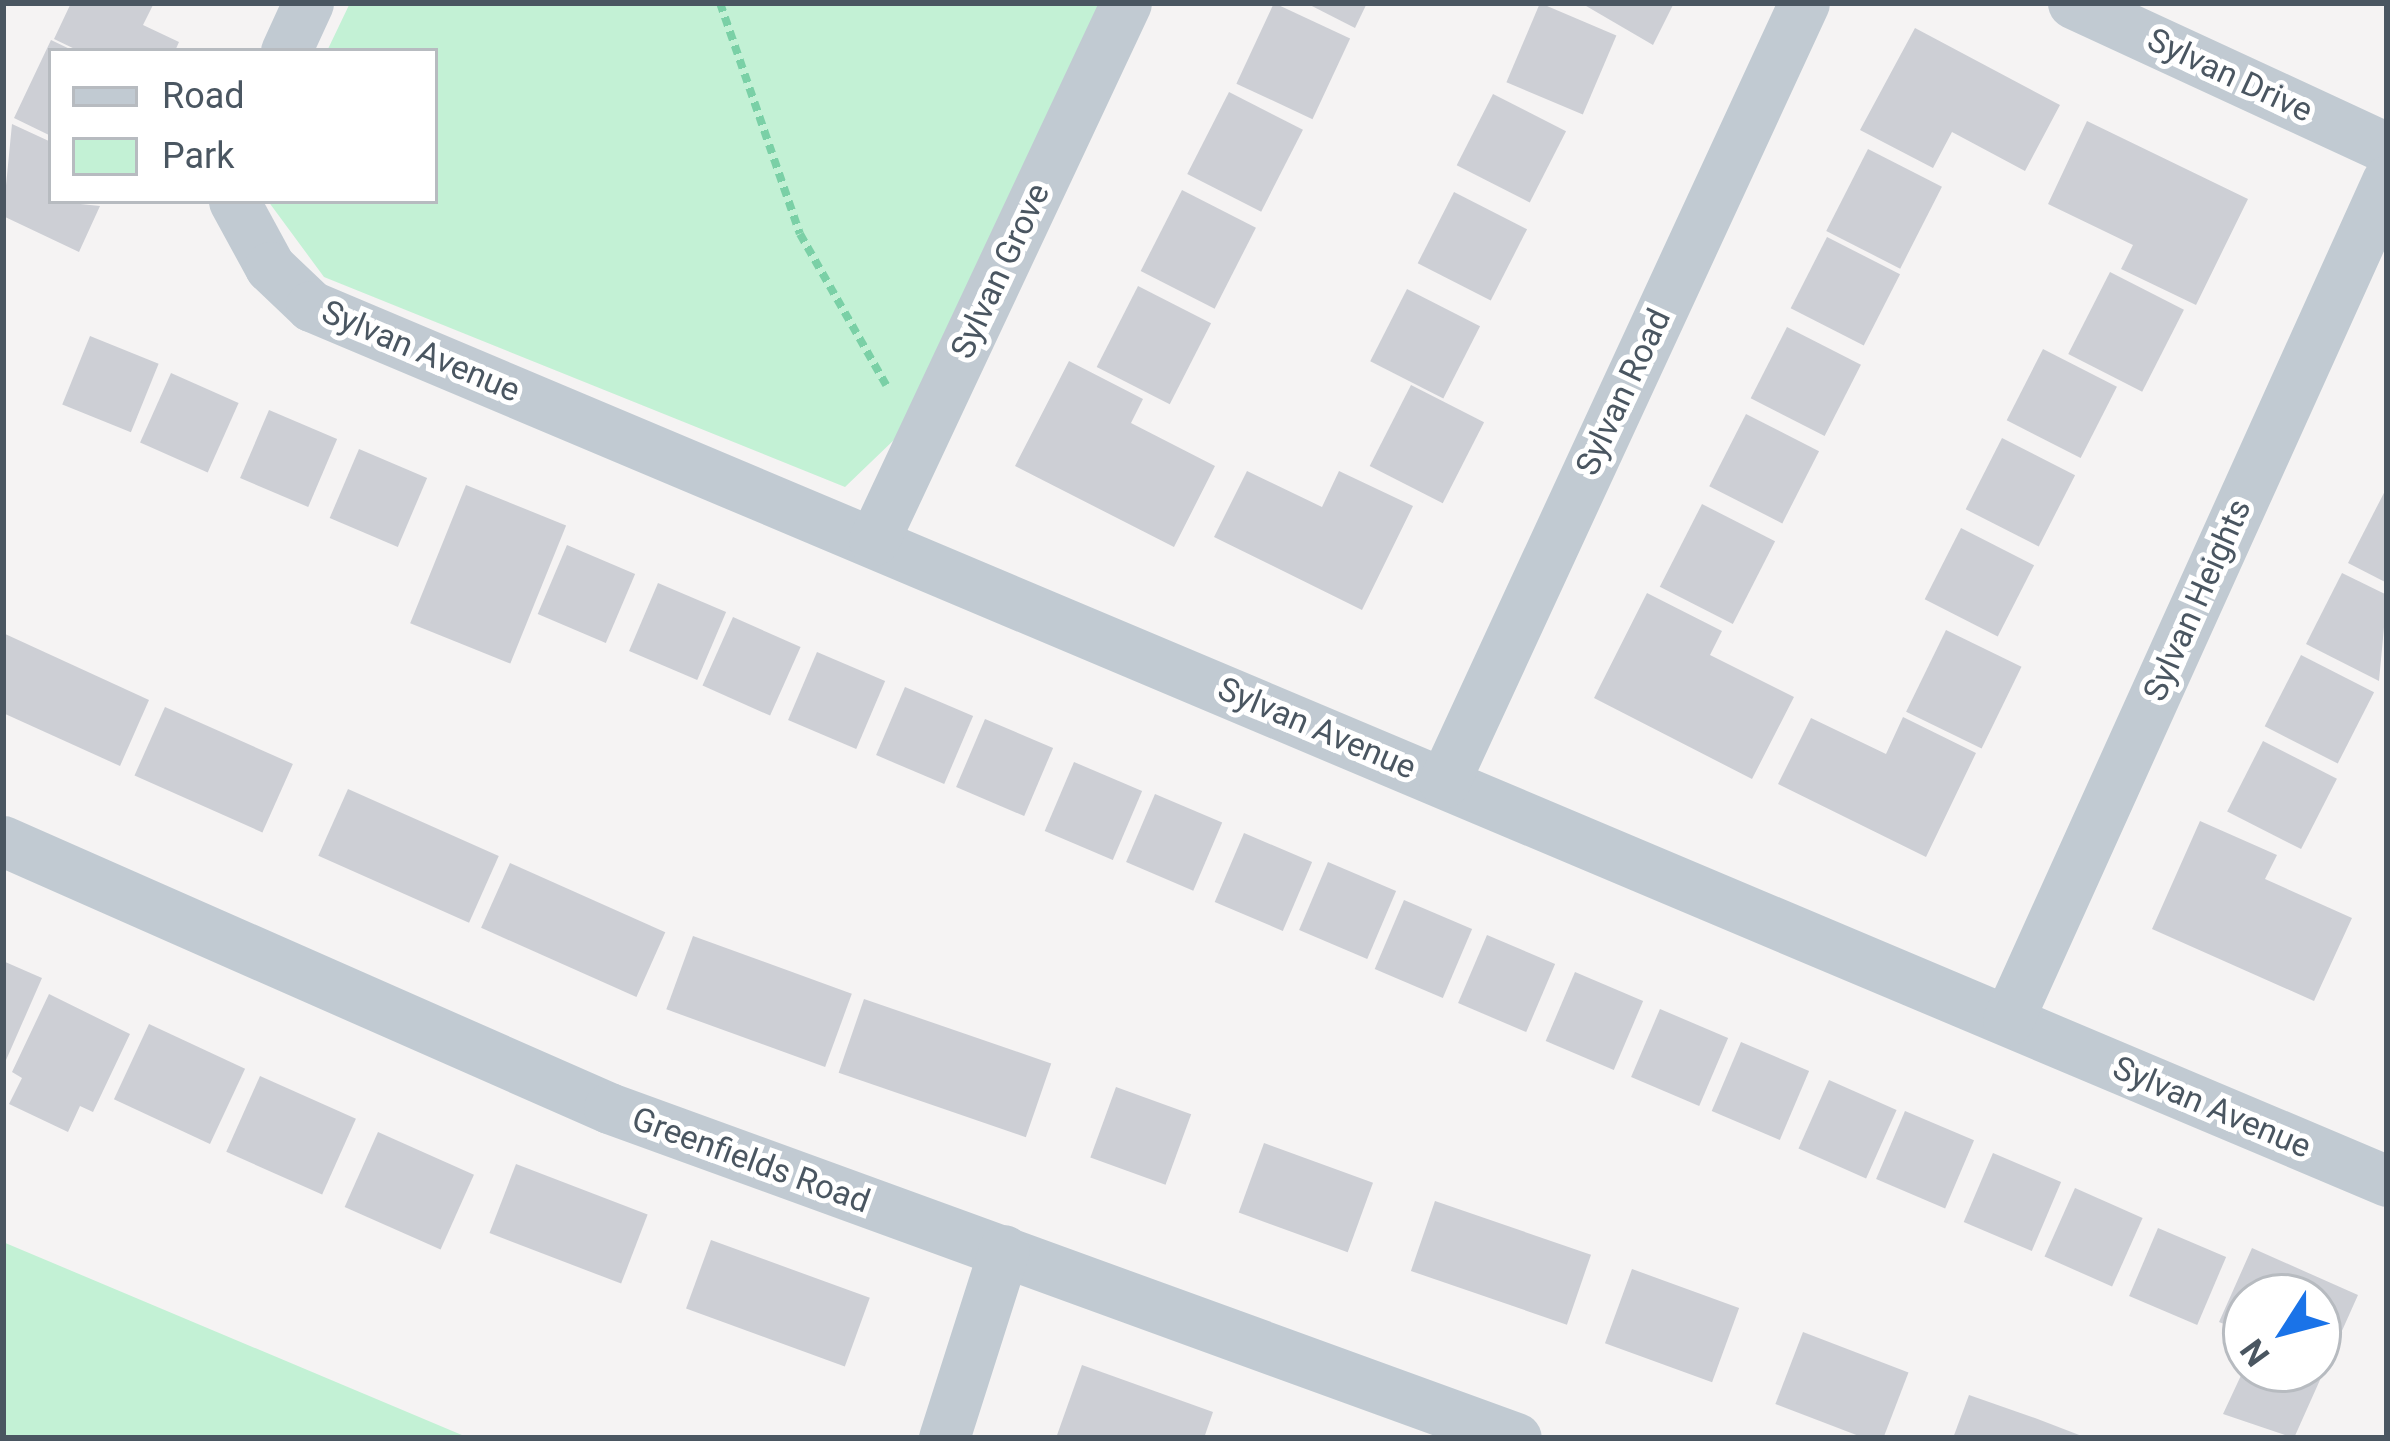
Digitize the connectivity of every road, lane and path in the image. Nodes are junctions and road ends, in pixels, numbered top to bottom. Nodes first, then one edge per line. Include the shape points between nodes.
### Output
1 (308, 3) edge
2 (720, 3) edge
3 (1126, 3) edge
4 (1804, 3) edge
5 (2073, 3) edge
6 (287, 48) edge
7 (2387, 148) edge
8 (2387, 182) edge
9 (236, 204) edge
10 (924, 433) junction
11 (874, 540) junction
12 (1444, 782) junction
13 (3, 842) edge
14 (2008, 1020) junction
15 (2387, 1181) edge
16 (1004, 1250) junction
17 (944, 1438) edge
18 (1516, 1438) edge

1 - 6 street
2 - 10 path via 800,234
3 - 10 street, Sylvan Grove
4 - 12 street, Sylvan Road
5 - 7 street, Sylvan Drive
8 - 14 street, Sylvan Heights
9 - 11 street, Sylvan Avenue via 262,256 311,306
10 - 11 street, Sylvan Grove
11 - 12 street, Sylvan Avenue
12 - 14 street, Sylvan Avenue
13 - 16 street, Greenfields Road via 609,1108
14 - 15 street, Sylvan Avenue
16 - 17 street
16 - 18 street, Greenfields Road

